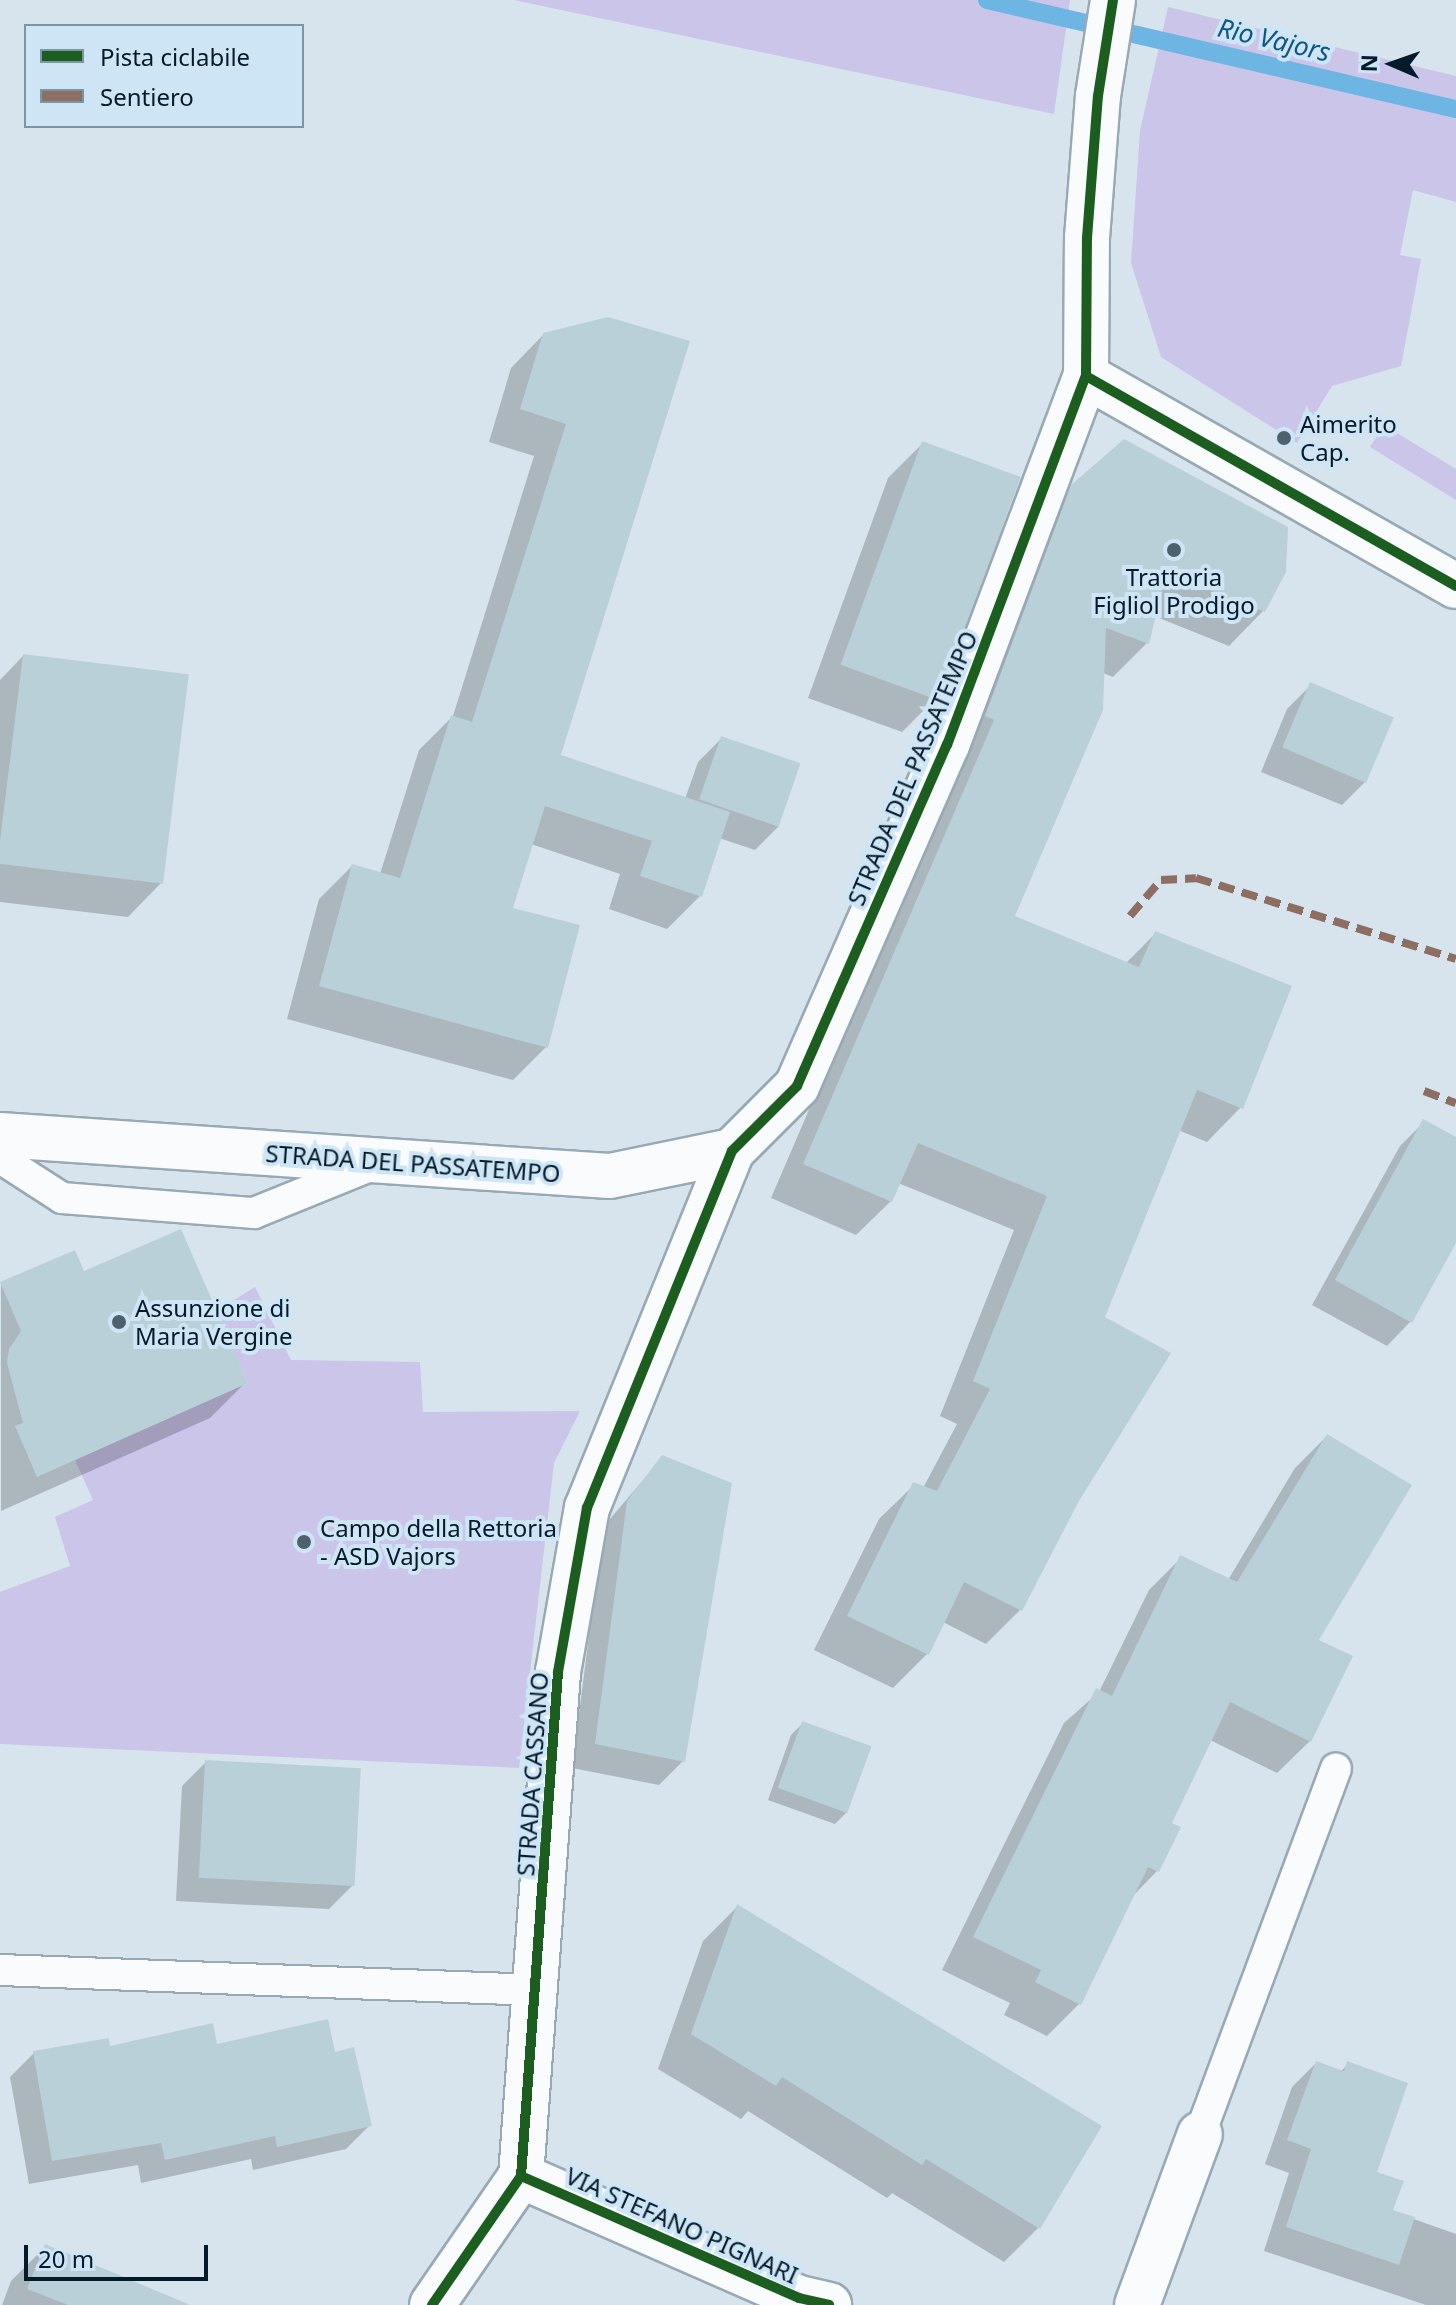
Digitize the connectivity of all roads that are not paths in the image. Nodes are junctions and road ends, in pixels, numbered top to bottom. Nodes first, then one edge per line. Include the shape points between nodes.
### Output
1 (1113, 0) edge
2 (1086, 376) junction
3 (1456, 586) edge
4 (0, 1135) edge
5 (732, 1151) junction
6 (0, 1158) edge
7 (384, 1161) junction
8 (1336, 1769) dead end
9 (0, 1970) edge
10 (538, 1990) junction
11 (1200, 2134) joint
12 (521, 2176) junction
13 (432, 2305) edge
14 (829, 2305) edge
15 (1137, 2305) edge

1 - 2 street via 1098,96 1087,238
2 - 3 street
2 - 5 street, STRADA DEL PASSATEMPO via 947,745 797,1086
4 - 7 street, STRADA DEL PASSATEMPO
5 - 7 street, STRADA DEL PASSATEMPO via 610,1176
5 - 10 street, STRADA CASSANO via 587,1508 558,1672
6 - 7 lane via 62,1198 254,1213
8 - 11 lane
9 - 10 lane
10 - 12 street, STRADA CASSANO
11 - 15 street
12 - 13 street, STRADA CASSANO
12 - 14 street, VIA STEFANO PIGNARI via 799,2298

